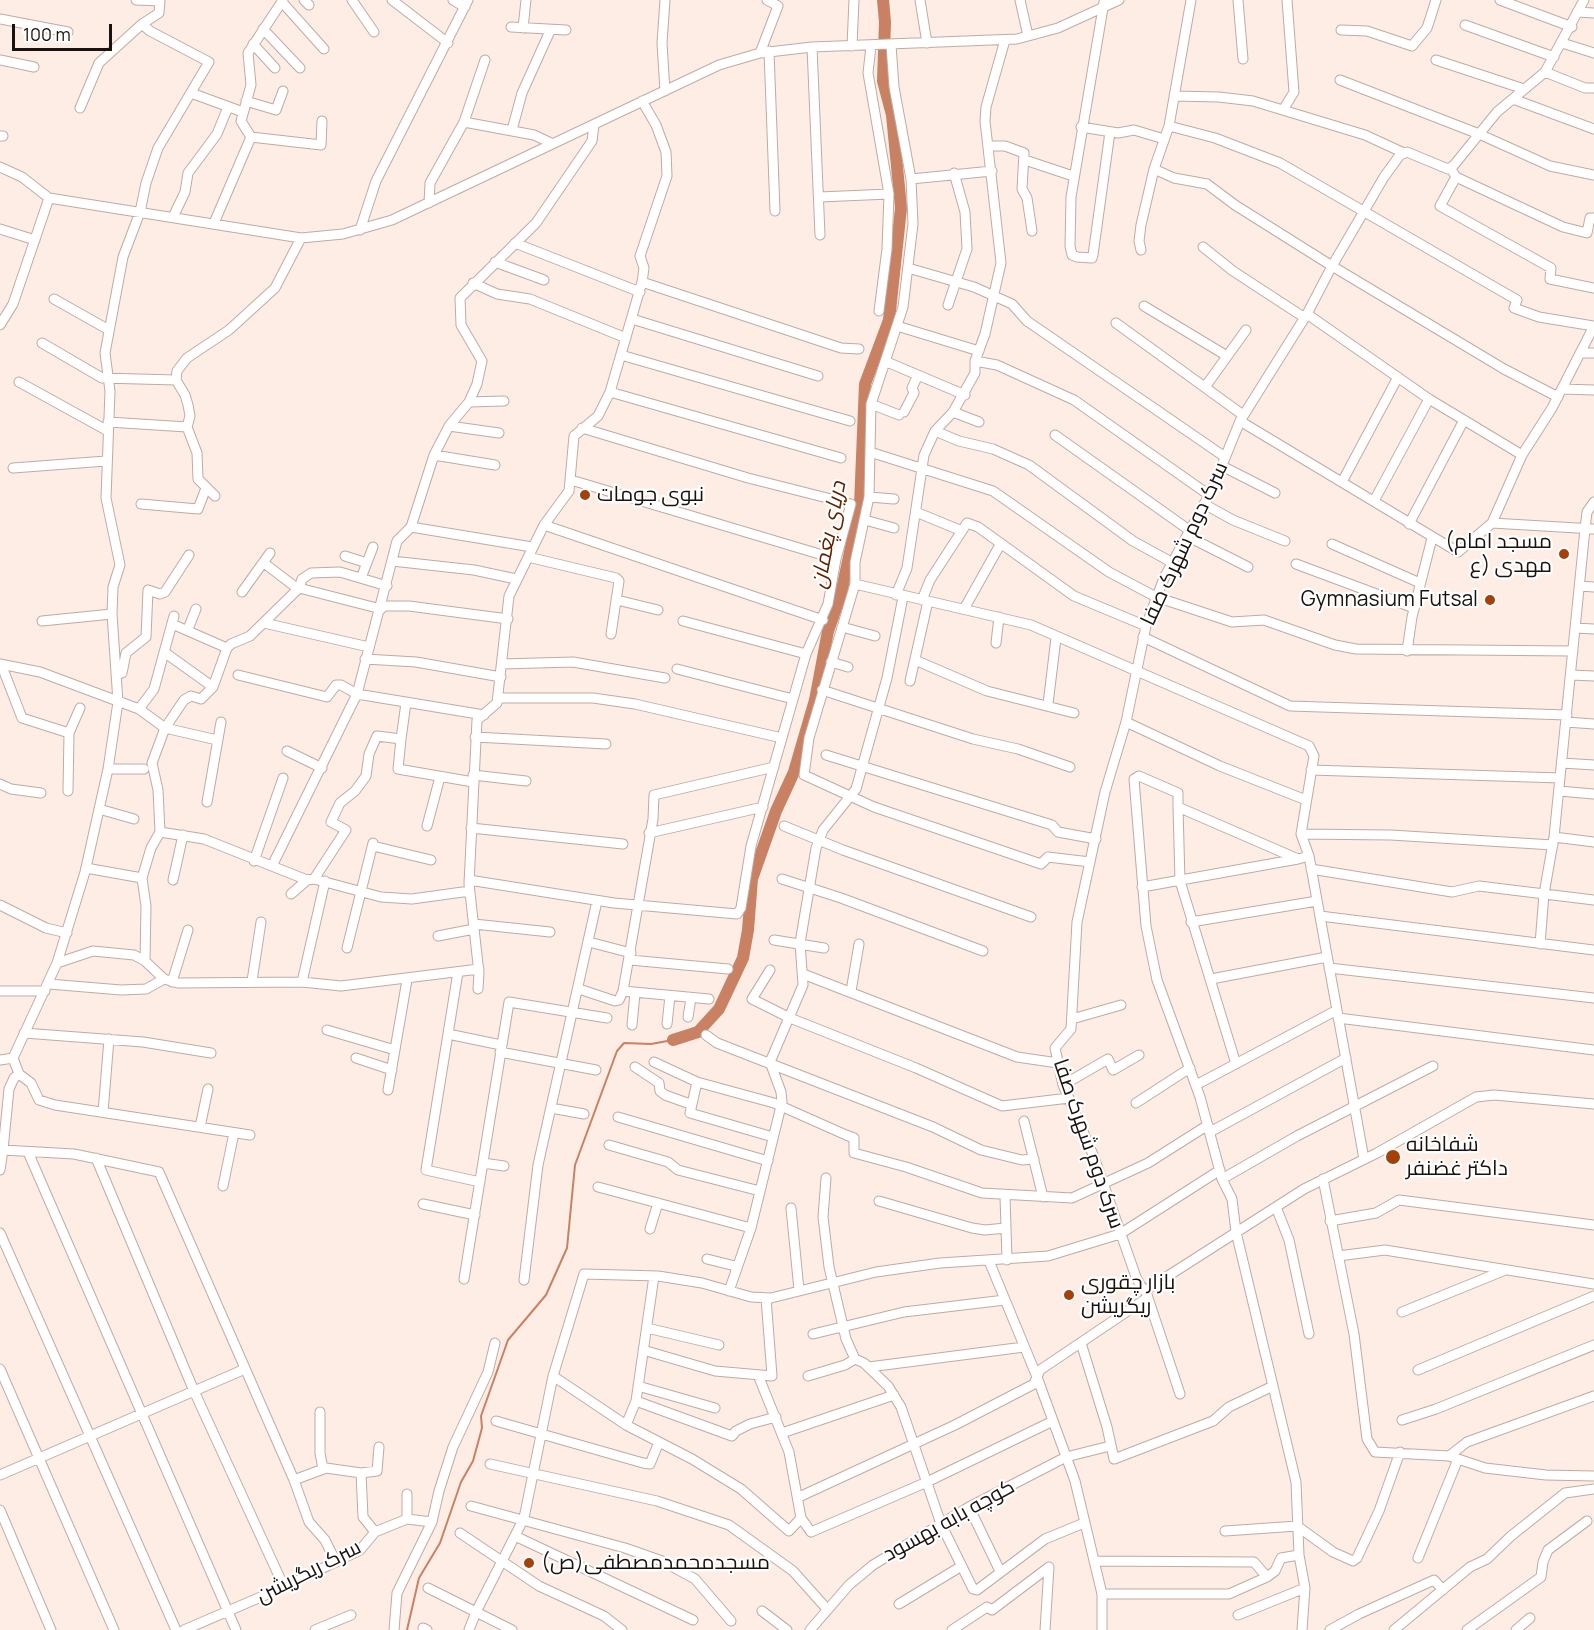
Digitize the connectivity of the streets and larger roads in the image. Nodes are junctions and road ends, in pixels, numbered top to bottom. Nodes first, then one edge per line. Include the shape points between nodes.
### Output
1 (136, 0) edge
2 (352, 0) edge
3 (392, 0) edge
4 (453, 0) edge
5 (526, 0) edge
6 (665, 0) edge
7 (767, 0) edge
8 (854, 0) edge
9 (920, 0) edge
10 (1020, 0) edge
11 (1119, 0) edge
12 (1191, 0) edge
13 (1238, 0) edge
14 (1287, 0) edge
15 (1436, 0) edge
16 (1500, 0) edge
17 (1584, 0) edge
18 (160, 1) edge
19 (282, 1) edge
20 (466, 3) edge
21 (1104, 4) edge
22 (1577, 12) junction
23 (1594, 13) edge
24 (0, 19) edge
25 (142, 24) junction
26 (1465, 25) dead end
27 (511, 27) dead end
28 (1572, 27) junction
29 (523, 28) junction
30 (263, 29) junction
31 (566, 30) dead end
32 (1341, 30) dead end
33 (550, 31) junction
34 (68, 32) dead end
35 (374, 32) dead end
36 (1028, 36) junction
37 (1005, 40) junction
38 (927, 43) junction
39 (1562, 43) junction
40 (253, 44) junction
41 (448, 44) junction
42 (874, 45) junction
43 (890, 45) junction
44 (852, 46) junction
45 (812, 47) junction
46 (324, 49) dead end
47 (764, 52) junction
48 (1594, 53) edge
49 (1554, 57) junction
50 (1243, 59) dead end
51 (0, 60) edge
52 (485, 60) dead end
53 (1436, 60) dead end
54 (34, 67) dead end
55 (275, 68) dead end
56 (300, 68) dead end
57 (1545, 72) junction
58 (1340, 80) dead end
59 (1594, 88) edge
60 (1524, 89) junction
61 (283, 91) dead end
62 (665, 91) junction
63 (191, 93) junction
64 (1174, 96) junction
65 (1513, 99) junction
66 (246, 101) junction
67 (642, 101) junction
68 (228, 107) junction
69 (80, 108) dead end
70 (1283, 110) junction
71 (243, 112) junction
72 (322, 121) dead end
73 (464, 122) junction
74 (594, 125) junction
75 (1169, 126) junction
76 (1081, 127) junction
77 (1594, 129) edge
78 (512, 130) junction
79 (1110, 132) junction
80 (1479, 134) junction
81 (251, 137) junction
82 (1164, 139) junction
83 (551, 143) junction
84 (988, 146) junction
85 (1404, 153) junction
86 (1025, 160) junction
87 (0, 167) edge
88 (1451, 167) junction
89 (1154, 169) junction
90 (992, 171) junction
91 (954, 173) junction
92 (1594, 175) edge
93 (1073, 176) junction
94 (1456, 177) junction
95 (911, 179) junction
96 (889, 194) junction
97 (820, 197) junction
98 (49, 198) junction
99 (429, 203) junction
100 (775, 211) dead end
101 (1365, 211) junction
102 (140, 212) junction
103 (173, 217) junction
104 (1594, 218) edge
105 (214, 223) junction
106 (0, 229) edge
107 (360, 230) junction
108 (1032, 231) dead end
109 (820, 235) dead end
110 (302, 238) junction
111 (35, 240) junction
112 (515, 243) junction
113 (1203, 247) dead end
114 (1141, 250) dead end
115 (495, 262) junction
116 (1332, 266) junction
117 (908, 268) junction
118 (544, 280) dead end
119 (955, 281) junction
120 (473, 284) junction
121 (641, 287) junction
122 (1594, 288) edge
123 (994, 296) junction
124 (54, 299) dead end
125 (948, 304) dead end
126 (1144, 306) dead end
127 (879, 311) dead end
128 (1306, 316) junction
129 (632, 319) junction
130 (1116, 323) dead end
131 (0, 325) edge
132 (897, 326) junction
133 (1594, 326) edge
134 (109, 330) junction
135 (1246, 330) dead end
136 (626, 338) junction
137 (42, 343) dead end
138 (859, 349) dead end
139 (979, 351) junction
140 (1580, 353) junction
141 (1594, 353) edge
142 (621, 355) junction
143 (1227, 356) junction
144 (975, 361) junction
145 (886, 362) junction
146 (918, 375) junction
147 (818, 376) dead end
148 (1398, 377) junction
149 (108, 378) junction
150 (176, 380) junction
151 (19, 382) dead end
152 (1205, 387) junction
153 (1594, 390) edge
154 (610, 392) junction
155 (1560, 393) junction
156 (965, 395) junction
157 (1429, 399) junction
158 (504, 401) dead end
159 (469, 402) junction
160 (871, 404) junction
161 (954, 412) junction
162 (1242, 418) junction
163 (1464, 420) junction
164 (850, 421) dead end
165 (979, 422) dead end
166 (449, 426) junction
167 (108, 427) junction
168 (187, 427) junction
169 (582, 428) junction
170 (935, 430) junction
171 (499, 433) dead end
172 (1055, 435) dead end
173 (870, 452) junction
174 (434, 455) junction
175 (1522, 455) junction
176 (841, 458) dead end
177 (106, 461) junction
178 (1223, 462) junction
179 (495, 465) dead end
180 (920, 467) junction
181 (14, 468) dead end
182 (571, 480) junction
183 (1342, 482) junction
184 (206, 488) junction
185 (1275, 493) dead end
186 (215, 496) dead end
187 (869, 497) junction
188 (894, 500) dead end
189 (1207, 500) junction
190 (1374, 501) junction
191 (1594, 502) edge
192 (141, 504) dead end
193 (916, 512) junction
194 (865, 520) junction
195 (1492, 523) junction
196 (1409, 524) junction
197 (544, 525) junction
198 (411, 527) junction
199 (894, 528) dead end
200 (1590, 529) edge
201 (962, 531) junction
202 (1188, 533) junction
203 (1432, 538) junction
204 (1285, 541) dead end
205 (1000, 543) junction
206 (1332, 544) dead end
207 (373, 547) dead end
208 (532, 547) junction
209 (270, 553) dead end
210 (189, 555) dead end
211 (345, 556) dead end
212 (528, 556) junction
213 (836, 559) junction
214 (392, 561) junction
215 (264, 563) junction
216 (367, 563) junction
217 (1173, 563) junction
218 (1296, 564) dead end
219 (1248, 567) dead end
220 (361, 578) junction
221 (516, 579) junction
222 (855, 584) junction
223 (1420, 584) junction
224 (387, 586) junction
225 (1580, 586) junction
226 (1594, 587) edge
227 (298, 589) junction
228 (242, 592) dead end
229 (900, 596) junction
230 (1156, 597) junction
231 (617, 600) junction
232 (925, 600) junction
233 (1414, 608) junction
234 (196, 609) dead end
235 (381, 609) junction
236 (964, 609) junction
237 (658, 610) dead end
238 (112, 614) junction
239 (999, 617) junction
240 (508, 619) junction
241 (823, 620) junction
242 (42, 621) dead end
243 (683, 621) dead end
244 (264, 623) junction
245 (1146, 626) junction
246 (842, 627) junction
247 (1575, 628) junction
248 (188, 629) junction
249 (1594, 629) edge
250 (611, 634) dead end
251 (875, 636) dead end
252 (1143, 637) junction
253 (1056, 638) junction
254 (996, 643) dead end
255 (369, 647) junction
256 (227, 648) junction
257 (1407, 651) junction
258 (1573, 651) junction
259 (164, 652) junction
260 (806, 654) junction
261 (365, 659) junction
262 (915, 660) junction
263 (831, 662) junction
264 (0, 664) edge
265 (502, 664) junction
266 (848, 667) dead end
267 (677, 669) dead end
268 (1136, 670) junction
269 (116, 675) junction
270 (238, 675) dead end
271 (1571, 675) junction
272 (1594, 676) edge
273 (501, 677) junction
274 (665, 678) dead end
275 (910, 681) dead end
276 (213, 687) junction
277 (822, 690) junction
278 (357, 694) junction
279 (498, 698) junction
280 (793, 699) junction
281 (118, 702) junction
282 (406, 703) junction
283 (1048, 704) junction
284 (878, 707) junction
285 (80, 708) dead end
286 (139, 708) junction
287 (1074, 713) dead end
288 (484, 715) junction
289 (1566, 719) junction
290 (221, 722) dead end
291 (1125, 722) junction
292 (1594, 724) edge
293 (165, 728) junction
294 (69, 733) junction
295 (475, 737) junction
296 (782, 738) junction
297 (401, 739) junction
298 (217, 740) junction
299 (606, 744) dead end
300 (287, 751) dead end
301 (826, 755) dead end
302 (1562, 763) junction
303 (1594, 765) edge
304 (861, 766) junction
305 (774, 767) junction
306 (1070, 767) dead end
307 (322, 768) junction
308 (108, 769) junction
309 (144, 769) dead end
310 (1311, 770) junction
311 (440, 777) junction
312 (284, 778) dead end
313 (473, 778) junction
314 (1560, 778) junction
315 (526, 781) dead end
316 (0, 784) edge
317 (68, 791) dead end
318 (1559, 791) junction
319 (41, 793) dead end
320 (1594, 794) edge
321 (848, 795) junction
322 (1306, 800) junction
323 (207, 802) dead end
324 (763, 807) junction
325 (1178, 807) junction
326 (99, 809) junction
327 (134, 819) dead end
328 (427, 826) dead end
329 (784, 826) dead end
330 (471, 828) junction
331 (160, 832) junction
332 (649, 833) junction
333 (1301, 834) junction
334 (183, 835) junction
335 (1096, 839) junction
336 (819, 840) junction
337 (1553, 841) junction
338 (1594, 842) edge
339 (623, 844) dead end
340 (1309, 856) junction
341 (1298, 859) junction
342 (431, 860) dead end
343 (254, 861) junction
344 (1090, 862) junction
345 (272, 866) junction
346 (86, 868) junction
347 (1311, 869) junction
348 (142, 878) junction
349 (310, 879) junction
350 (782, 879) dead end
351 (173, 880) dead end
352 (469, 880) junction
353 (325, 881) junction
354 (1180, 881) junction
355 (1142, 887) junction
356 (808, 888) junction
357 (361, 891) junction
358 (470, 891) junction
359 (291, 894) dead end
360 (1544, 894) junction
361 (1594, 900) edge
362 (597, 901) junction
363 (1317, 901) junction
364 (0, 905) edge
365 (637, 905) junction
366 (1320, 916) junction
367 (1031, 917) dead end
368 (261, 922) dead end
369 (1191, 922) junction
370 (474, 926) junction
371 (188, 930) dead end
372 (550, 932) dead end
373 (68, 933) junction
374 (438, 936) dead end
375 (774, 940) dead end
376 (589, 942) junction
377 (800, 943) junction
378 (859, 944) dead end
379 (1540, 944) junction
380 (347, 948) dead end
381 (824, 948) dead end
382 (1594, 950) edge
383 (982, 951) dead end
384 (630, 957) junction
385 (1328, 957) junction
386 (146, 961) junction
387 (57, 963) junction
388 (1329, 968) junction
389 (479, 969) junction
390 (728, 969) dead end
391 (770, 970) dead end
392 (458, 972) junction
393 (803, 975) junction
394 (168, 980) junction
395 (406, 980) junction
396 (1210, 980) junction
397 (252, 981) junction
398 (302, 982) junction
399 (47, 987) junction
400 (478, 989) dead end
401 (579, 989) junction
402 (0, 991) edge
403 (623, 991) junction
404 (851, 991) junction
405 (634, 993) junction
406 (670, 996) junction
407 (691, 998) junction
408 (1594, 998) edge
409 (709, 999) dead end
410 (1120, 1005) dead end
411 (574, 1013) junction
412 (1338, 1014) junction
413 (688, 1017) dead end
414 (607, 1018) dead end
415 (790, 1018) junction
416 (1072, 1019) junction
417 (667, 1024) dead end
418 (632, 1025) dead end
419 (327, 1030) dead end
420 (24, 1033) junction
421 (448, 1034) junction
422 (706, 1035) dead end
423 (109, 1039) junction
424 (501, 1048) junction
425 (395, 1050) junction
426 (1594, 1050) edge
427 (211, 1053) dead end
428 (1140, 1055) dead end
429 (13, 1058) junction
430 (356, 1058) dead end
431 (1346, 1058) junction
432 (0, 1060) edge
433 (654, 1062) dead end
434 (770, 1062) junction
435 (563, 1063) junction
436 (1058, 1063) junction
437 (1236, 1064) junction
438 (1433, 1066) dead end
439 (635, 1067) dead end
440 (1190, 1068) junction
441 (392, 1070) junction
442 (596, 1070) dead end
443 (19, 1074) junction
444 (697, 1082) junction
445 (1063, 1085) junction
446 (1196, 1085) junction
447 (208, 1089) dead end
448 (388, 1090) dead end
449 (1069, 1098) junction
450 (1136, 1103) dead end
451 (690, 1104) junction
452 (1594, 1104) edge
453 (1353, 1106) junction
454 (780, 1107) junction
455 (551, 1108) junction
456 (103, 1112) junction
457 (584, 1114) dead end
458 (618, 1117) dead end
459 (1024, 1121) dead end
460 (200, 1127) junction
461 (1209, 1128) junction
462 (234, 1133) junction
463 (250, 1135) dead end
464 (773, 1137) junction
465 (609, 1145) dead end
466 (3, 1150) junction
467 (28, 1152) junction
468 (96, 1158) junction
469 (1034, 1159) junction
470 (1364, 1159) junction
471 (768, 1161) junction
472 (483, 1163) junction
473 (504, 1166) dead end
474 (0, 1170) edge
475 (1221, 1174) junction
476 (826, 1178) dead end
477 (1323, 1179) junction
478 (480, 1182) junction
479 (1103, 1185) junction
480 (223, 1186) dead end
481 (598, 1187) dead end
482 (760, 1191) junction
483 (1005, 1196) junction
484 (1043, 1197) junction
485 (879, 1201) dead end
486 (658, 1203) junction
487 (423, 1204) dead end
488 (1276, 1207) junction
489 (791, 1208) dead end
490 (475, 1215) junction
491 (1330, 1221) junction
492 (1594, 1225) edge
493 (751, 1228) junction
494 (1006, 1228) junction
495 (650, 1229) dead end
496 (1236, 1232) junction
497 (0, 1233) edge
498 (1120, 1234) junction
499 (1338, 1256) junction
500 (707, 1259) dead end
501 (1007, 1260) junction
502 (989, 1261) junction
503 (735, 1266) junction
504 (1505, 1270) junction
505 (654, 1276) junction
506 (464, 1279) dead end
507 (524, 1280) dead end
508 (832, 1281) junction
509 (1594, 1284) edge
510 (799, 1290) junction
511 (729, 1291) junction
512 (1146, 1294) junction
513 (1594, 1296) edge
514 (766, 1298) junction
515 (1005, 1300) junction
516 (1402, 1312) dead end
517 (843, 1327) junction
518 (647, 1328) junction
519 (813, 1334) dead end
520 (1309, 1334) dead end
521 (495, 1343) dead end
522 (1081, 1343) junction
523 (719, 1345) dead end
524 (1594, 1345) edge
525 (1024, 1347) junction
526 (643, 1350) junction
527 (855, 1359) junction
528 (869, 1367) junction
529 (0, 1368) edge
530 (244, 1369) junction
531 (1418, 1370) dead end
532 (758, 1375) junction
533 (553, 1376) junction
534 (808, 1376) dead end
535 (1037, 1377) junction
536 (638, 1386) junction
537 (1273, 1386) junction
538 (194, 1392) junction
539 (1180, 1394) dead end
540 (894, 1395) junction
541 (1594, 1396) edge
542 (636, 1401) junction
543 (715, 1408) dead end
544 (320, 1412) dead end
545 (144, 1414) junction
546 (776, 1417) junction
547 (1402, 1420) dead end
548 (496, 1421) dead end
549 (1053, 1421) junction
550 (626, 1425) junction
551 (782, 1433) junction
552 (542, 1435) junction
553 (91, 1437) junction
554 (658, 1442) junction
555 (912, 1445) junction
556 (1110, 1446) junction
557 (379, 1447) dead end
558 (1400, 1452) junction
559 (1066, 1457) junction
560 (39, 1458) junction
561 (1453, 1458) junction
562 (490, 1464) dead end
563 (323, 1469) junction
564 (361, 1473) junction
565 (532, 1474) junction
566 (0, 1475) edge
567 (1594, 1476) edge
568 (294, 1479) junction
569 (927, 1482) junction
570 (1594, 1489) edge
571 (407, 1494) dead end
572 (799, 1497) junction
573 (471, 1506) dead end
574 (969, 1507) junction
575 (0, 1510) edge
576 (801, 1518) junction
577 (407, 1519) junction
578 (522, 1521) junction
579 (1587, 1521) dead end
580 (432, 1522) junction
581 (1084, 1523) junction
582 (941, 1524) junction
583 (1297, 1526) junction
584 (1225, 1531) dead end
585 (375, 1532) junction
586 (460, 1533) dead end
587 (515, 1536) junction
588 (1299, 1555) junction
589 (1418, 1558) dead end
590 (502, 1560) junction
591 (1094, 1561) junction
592 (336, 1562) junction
593 (960, 1568) junction
594 (1000, 1571) junction
595 (1267, 1577) junction
596 (284, 1587) junction
597 (428, 1588) dead end
598 (1305, 1588) junction
599 (1443, 1590) junction
600 (1102, 1594) junction
601 (899, 1604) dead end
602 (827, 1609) junction
603 (762, 1611) dead end
604 (228, 1612) junction
605 (476, 1612) junction
606 (351, 1615) dead end
607 (1238, 1615) dead end
608 (1530, 1618) dead end
609 (693, 1620) dead end
610 (731, 1621) dead end
611 (321, 1629) edge
612 (812, 1629) edge
613 (51, 1630) edge
614 (114, 1630) edge
615 (176, 1630) edge
616 (184, 1630) edge
617 (236, 1630) edge
618 (394, 1630) edge
619 (470, 1630) edge
620 (512, 1630) edge
621 (622, 1630) edge
622 (787, 1630) edge
623 (952, 1630) edge
624 (1045, 1630) edge
625 (1102, 1630) edge
626 (1302, 1630) edge
627 (1330, 1630) edge
628 (1394, 1630) edge
629 (1467, 1630) edge
630 (1516, 1630) edge

1 - 18 street
2 - 35 street
3 - 41 street
4 - 20 street
5 - 29 street
6 - 62 street
7 - 47 street via 778,6
8 - 44 street
9 - 38 street
10 - 36 street
11 - 21 street
12 - 64 street
13 - 50 street
14 - 70 street via 1294,92
15 - 32 street via 1427,28 1412,46 1367,31
16 - 28 street
17 - 22 street
18 - 25 street via 159,13
19 - 30 street
19 - 46 street
20 - 41 street
21 - 36 street via 1058,28
21 - 76 street
22 - 23 street
22 - 28 street
24 - 34 street
25 - 63 street via 208,60
25 - 69 street via 99,63
26 - 49 street
27 - 29 street
28 - 39 street
29 - 33 street
30 - 40 street
30 - 56 street
31 - 33 street
33 - 78 street via 522,93
36 - 37 street
37 - 38 street
37 - 84 street via 986,107
38 - 43 street
39 - 48 street
39 - 49 street
40 - 55 street
40 - 66 street via 248,53 251,85
41 - 107 street via 376,181
42 - 43 street
42 - 44 street
42 - 96 street via 868,73
43 - 95 street
44 - 45 street
45 - 47 street
45 - 97 street
47 - 62 street via 719,65
47 - 100 street
49 - 57 street
51 - 54 street
52 - 73 street
53 - 60 street
57 - 59 street
57 - 60 street
58 - 80 street
60 - 65 street
61 - 66 street via 276,110
62 - 67 street
63 - 68 street
63 - 102 street via 158,148
64 - 70 street via 1237,98
64 - 75 street
65 - 77 street
65 - 80 street
66 - 71 street
67 - 74 street
67 - 121 street via 666,152 667,176 640,256 644,268
68 - 71 street
68 - 103 street via 217,134 188,173 185,192
70 - 85 street via 1365,135
71 - 81 street via 242,124
72 - 81 street via 321,145
73 - 78 street
73 - 99 street via 430,183
74 - 83 street
74 - 112 street via 592,141 536,223
75 - 82 street
75 - 101 street via 1215,138 1280,163
76 - 79 street
76 - 93 street
78 - 83 street
79 - 82 street via 1134,130
79 - 93 street via 1092,258 1072,255
80 - 88 street
80 - 92 street via 1550,166
81 - 105 street
82 - 89 street
83 - 99 street
84 - 86 street via 1019,150
84 - 90 street
85 - 88 street
85 - 101 street, سرک دوم شهرک صفا via 1384,177
86 - 93 street
86 - 108 street via 1022,189
87 - 98 street via 22,177
88 - 94 street
89 - 114 street via 1141,225
89 - 116 street via 1174,178 1207,184
90 - 91 street
90 - 123 street via 1001,263
91 - 95 street
91 - 119 street via 964,212 967,249
94 - 104 street via 1563,227 1587,233 1590,218
94 - 122 street via 1440,206 1551,268 1551,279
95 - 117 street via 913,224
96 - 97 street
96 - 127 street
97 - 109 street
98 - 102 street
98 - 111 street
99 - 107 street
101 - 116 street, سرک دوم شهرک صفا
101 - 133 street via 1516,300 1514,308 1539,317
102 - 103 street
102 - 134 street via 123,257
103 - 105 street
105 - 110 street
106 - 111 street
107 - 110 street
110 - 150 street via 275,288 229,330 187,358 177,370
111 - 131 street via 13,304
112 - 115 street
112 - 121 street
113 - 128 street via 1233,271
115 - 118 street
115 - 120 street
116 - 128 street, سرک دوم شهرک صفا
116 - 155 street via 1504,369
117 - 119 street
117 - 132 street
119 - 123 street
119 - 125 street
120 - 136 street via 497,294 530,299
120 - 159 street via 460,298 459,314 461,326 482,361
121 - 129 street
121 - 138 street via 841,348
123 - 139 street
123 - 178 street via 1012,304 1027,321
124 - 134 street
126 - 143 street
128 - 148 street
128 - 162 street, سرک دوم شهرک صفا
129 - 136 street
129 - 147 street
130 - 152 street
132 - 139 street
132 - 145 street
133 - 140 street
134 - 149 street via 105,354
135 - 143 street
136 - 142 street
137 - 149 street via 95,375
139 - 144 street
140 - 141 street
140 - 155 street
142 - 154 street
142 - 164 street
143 - 152 street
144 - 156 street via 977,368
144 - 189 street via 997,365 1074,400
145 - 146 street
145 - 160 street
146 - 156 street
146 - 160 street via 912,388 914,393 902,414
148 - 157 street
148 - 183 street
149 - 150 street
149 - 167 street
150 - 168 street via 188,405
151 - 167 street
152 - 162 street
153 - 155 street
154 - 169 street via 598,416
154 - 176 street
155 - 175 street
156 - 161 street
157 - 163 street
157 - 190 street
158 - 159 street
159 - 166 street
160 - 173 street
161 - 165 street
161 - 170 street
162 - 178 street, سرک دوم شهرک صفا
162 - 183 street
163 - 175 street
163 - 196 street
166 - 171 street
166 - 174 street
167 - 168 street
167 - 177 street
168 - 184 street via 197,453 198,479
169 - 182 street via 574,436
169 - 213 street via 851,504
170 - 180 street
170 - 217 street via 1029,465 1133,541
172 - 202 street
173 - 180 street
173 - 187 street
174 - 179 street
174 - 198 street
175 - 195 street
177 - 181 street
177 - 238 street via 106,498 120,565 113,587
178 - 185 street
178 - 189 street, سرک دوم شهرک صفا
180 - 193 street
180 - 230 street via 993,491 1109,572
182 - 197 street via 569,491
182 - 213 street
183 - 190 street
184 - 186 street
184 - 192 street via 198,509
187 - 188 street
187 - 194 street
189 - 202 street, سرک دوم شهرک صفا
189 - 204 street via 1233,520
190 - 196 street
191 - 200 street via 1587,512
193 - 201 street
193 - 229 street
194 - 199 street
194 - 222 street via 855,562
195 - 200 street
195 - 203 street via 1458,552
196 - 203 street
197 - 208 street
197 - 241 street
198 - 208 street
198 - 214 street via 397,541
200 - 225 street
201 - 205 street via 967,523 971,524
201 - 232 street via 930,580
202 - 217 street, سرک دوم شهرک صفا
202 - 219 street
203 - 223 street
205 - 236 street
205 - 245 street via 1074,596
206 - 223 street
207 - 216 street
208 - 212 street
209 - 215 street
210 - 269 street via 163,594 148,591 146,637 126,653 122,673
211 - 216 street
212 - 221 street
212 - 231 street via 616,578
213 - 241 street
214 - 221 street
214 - 224 street
215 - 227 street
215 - 228 street
216 - 220 street
217 - 230 street, سرک دوم شهرک صفا
218 - 233 street
220 - 224 street
220 - 227 street via 340,572 310,573
221 - 240 street via 509,596
222 - 229 street
222 - 246 street
223 - 233 street
224 - 235 street
225 - 226 street
225 - 247 street
227 - 235 street
227 - 244 street
229 - 232 street
229 - 284 street
230 - 245 street, سرک دوم شهرک صفا
230 - 257 street via 1232,622 1264,620 1335,645
231 - 237 street
231 - 250 street
232 - 236 street
232 - 262 street
233 - 257 street
234 - 248 street
235 - 240 street via 409,606
235 - 255 street
236 - 239 street
238 - 242 street
238 - 269 street
239 - 253 street via 1031,625
239 - 254 street
240 - 265 street
241 - 260 street
243 - 260 street
244 - 255 street
244 - 256 street
245 - 252 street, سرک دوم شهرک صفا
246 - 251 street
246 - 263 street
247 - 249 street
247 - 258 street
248 - 256 street
248 - 259 street via 173,620
252 - 268 street, سرک دوم شهرک صفا
252 - 289 street via 1297,707
253 - 268 street
253 - 283 street
255 - 261 street
256 - 276 street
257 - 258 street
258 - 271 street
259 - 276 street
259 - 286 street via 154,689
260 - 280 street
261 - 273 street via 416,662
261 - 278 street
262 - 275 street
262 - 283 street via 987,692
263 - 266 street
263 - 277 street
264 - 281 street via 40,672
264 - 294 street via 22,718
265 - 273 street
265 - 274 street via 573,663
267 - 280 street
268 - 291 street, سرک دوم شهرک صفا
268 - 310 street via 1309,746 1314,756
269 - 281 street
270 - 278 street via 327,697 336,685
271 - 272 street
271 - 289 street
273 - 279 street
276 - 293 street via 201,699 191,696 184,700
277 - 284 street
277 - 321 street via 804,775
278 - 282 street
278 - 307 street
279 - 288 street
279 - 296 street via 604,699
280 - 296 street
281 - 286 street
281 - 308 street
282 - 288 street
282 - 297 street
283 - 287 street
284 - 304 street
284 - 306 street
285 - 294 street
286 - 293 street
288 - 295 street via 477,720
289 - 292 street
289 - 302 street
290 - 298 street
291 - 322 street
291 - 335 street, سرک دوم شهرک صفا
293 - 298 street
293 - 331 street via 152,763
294 - 317 street
295 - 299 street
295 - 313 street
296 - 305 street
297 - 311 street via 398,769
297 - 349 street via 377,736 366,776 340,803 331,822 346,830
298 - 323 street
300 - 307 street
301 - 304 street
302 - 303 street
302 - 314 street
304 - 321 street via 856,789
304 - 335 street via 1052,825 1058,832
305 - 324 street
305 - 332 street via 657,793
307 - 345 street
308 - 309 street
308 - 326 street
310 - 314 street
310 - 322 street
311 - 313 street
311 - 328 street
312 - 343 street
313 - 315 street
313 - 330 street
314 - 318 street
316 - 319 street
318 - 320 street
318 - 337 street
321 - 336 street
321 - 344 street via 1041,864 1048,857
322 - 333 street
324 - 332 street
324 - 365 street via 738,914
325 - 341 street
325 - 354 street
325 - 355 street via 1178,793 1139,776 1134,779
326 - 327 street
326 - 346 street
329 - 336 street
330 - 339 street
330 - 352 street
331 - 334 street
331 - 348 street
332 - 365 street
333 - 337 street
333 - 340 street
334 - 343 street via 204,839
334 - 351 street
335 - 344 street, سرک دوم شهرک صفا
336 - 356 street
336 - 367 street
337 - 338 street
337 - 360 street
340 - 341 street
340 - 347 street
341 - 354 street
342 - 357 street via 373,844
343 - 345 street
344 - 416 street, سرک دوم شهرک صفا via 1077,922
345 - 349 street
346 - 348 street
346 - 373 street
347 - 360 street via 1452,892 1479,886
347 - 363 street
348 - 386 street
349 - 353 street
349 - 359 street
350 - 356 street
352 - 358 street
352 - 362 street
353 - 357 street
353 - 398 street
354 - 355 street
354 - 369 street
355 - 440 street via 1157,980
356 - 377 street
356 - 383 street
357 - 358 street via 412,899
357 - 380 street
358 - 370 street
360 - 361 street
360 - 379 street
362 - 365 street
362 - 376 street
363 - 366 street
363 - 369 street
364 - 373 street via 46,928
365 - 384 street
366 - 379 street
366 - 385 street
368 - 397 street
369 - 396 street
370 - 372 street
370 - 374 street
370 - 389 street
371 - 394 street
373 - 387 street
375 - 377 street
376 - 384 street
376 - 401 street
377 - 381 street
377 - 393 street
378 - 404 street
379 - 382 street
384 - 390 street
384 - 403 street
385 - 388 street
385 - 396 street
386 - 387 street via 93,951
386 - 394 street
387 - 399 street
388 - 408 street
388 - 412 street
389 - 392 street
389 - 400 street
391 - 415 street via 752,999
392 - 395 street
392 - 421 street
393 - 404 street
393 - 415 street
394 - 397 street
394 - 399 street via 146,989
395 - 398 street via 341,986
395 - 425 street
396 - 437 street
397 - 398 street
399 - 402 street
399 - 420 street
401 - 403 street via 618,1002
401 - 411 street
403 - 405 street
404 - 436 street via 1017,1057
405 - 406 street
405 - 418 street
406 - 407 street
406 - 417 street
407 - 409 street
407 - 413 street
410 - 416 street
411 - 414 street
411 - 424 street via 509,1002
411 - 435 street
412 - 426 street
412 - 431 street
412 - 437 street
415 - 434 street
415 - 449 street via 916,1068 993,1104
416 - 436 street, سرک دوم شهرک صفا via 1068,1035 1055,1048
419 - 425 street
420 - 423 street
420 - 429 street
421 - 424 street
421 - 478 street via 426,1170
422 - 434 street via 717,1043
423 - 427 street
423 - 456 street
424 - 435 street
424 - 472 street
425 - 441 street
428 - 445 street via 1113,1070 1108,1059
429 - 432 street
429 - 443 street
430 - 441 street
431 - 453 street
431 - 461 street
433 - 444 street
434 - 454 street via 782,1092
434 - 469 street via 981,1150
435 - 442 street
435 - 455 street
436 - 445 street, سرک دوم شهرک صفا
437 - 446 street
438 - 453 street
439 - 451 street via 659,1083 665,1095
440 - 446 street
440 - 450 street
441 - 448 street
443 - 456 street via 31,1083 39,1100
443 - 466 street via 9,1089
444 - 451 street
444 - 454 street
445 - 449 street, سرک دوم شهرک صفا
446 - 461 street
447 - 460 street
449 - 479 street, سرک دوم شهرک صفا
451 - 464 street via 690,1113
452 - 470 street via 1484,1095
453 - 470 street
453 - 475 street
454 - 464 street
454 - 483 street via 854,1138 854,1153 964,1189
455 - 457 street
455 - 507 street via 538,1165
456 - 460 street
458 - 471 street
459 - 469 street
460 - 462 street
461 - 475 street
461 - 479 street
462 - 463 street
462 - 480 street
464 - 471 street
465 - 482 street via 668,1162 678,1170
466 - 467 street
466 - 474 street
467 - 468 street
467 - 545 street
468 - 530 street via 159,1172
468 - 538 street
469 - 484 street
470 - 477 street
471 - 482 street
472 - 473 street
472 - 478 street
475 - 496 street via 1232,1198
475 - 498 street
476 - 508 street via 823,1217
477 - 488 street
477 - 491 street
478 - 490 street
479 - 484 street via 1072,1198
479 - 498 street, سرک دوم شهرک صفا
481 - 486 street
482 - 493 street
483 - 484 street
483 - 494 street
485 - 494 street via 972,1228
486 - 493 street
486 - 495 street
487 - 490 street
488 - 496 street
488 - 520 street via 1289,1240
489 - 510 street
490 - 506 street
491 - 492 street via 1376,1213 1399,1200
491 - 499 street
493 - 503 street
494 - 501 street
496 - 512 street
496 - 537 street
497 - 553 street
498 - 501 street via 1048,1256
498 - 512 street, سرک دوم شهرک صفا
499 - 504 street via 1385,1250
499 - 558 street via 1354,1334 1367,1439 1375,1452
500 - 503 street
501 - 502 street
502 - 508 street via 940,1263
502 - 515 street
503 - 511 street
504 - 509 street
504 - 516 street
505 - 511 street
505 - 518 street
505 - 533 street via 584,1274
508 - 510 street
508 - 517 street
510 - 514 street
511 - 514 street
512 - 522 street
512 - 539 street, سرک دوم شهرک صفا
513 - 531 street
514 - 532 street via 772,1376
515 - 517 street via 904,1312
515 - 525 street
517 - 519 street
517 - 527 street
518 - 523 street
518 - 526 street
521 - 580 street via 488,1372 453,1447
522 - 535 street
522 - 556 street
524 - 547 street
525 - 528 street
525 - 535 street
526 - 532 street via 715,1371
526 - 536 street
527 - 528 street
527 - 534 street
528 - 540 street
529 - 560 street
530 - 538 street
530 - 568 street
532 - 546 street
533 - 550 street
533 - 552 street
535 - 549 street
535 - 555 street via 1034,1384
536 - 542 street
536 - 543 street
537 - 556 street via 1229,1407 1213,1420 1114,1459
537 - 583 street via 1296,1482
538 - 545 street
538 - 596 street
540 - 551 street
540 - 555 street via 908,1423
541 - 561 street via 1467,1442
542 - 546 street via 732,1436 750,1424
542 - 550 street
544 - 563 street
545 - 553 street
545 - 604 street
546 - 551 street
548 - 552 street
549 - 559 street
549 - 569 street
550 - 554 street
551 - 572 street
552 - 554 street via 650,1464
552 - 565 street
553 - 560 street
553 - 615 street
554 - 576 street via 741,1489 789,1532
555 - 569 street
555 - 572 street
556 - 559 street, کوچه بابه بهسود
557 - 564 street via 377,1471
558 - 561 street
558 - 583 street via 1379,1511 1353,1561
559 - 574 street, کوچه بابه بهسود
559 - 581 street
560 - 566 street
560 - 614 street
561 - 567 street via 1485,1468
561 - 589 street
562 - 565 street
563 - 564 street
563 - 568 street
564 - 585 street via 363,1516
565 - 578 street
565 - 602 street via 657,1501 729,1525 793,1571
568 - 592 street via 309,1522 325,1540
569 - 576 street via 816,1531 811,1532
569 - 582 street
570 - 599 street via 1565,1492 1487,1559 1470,1567
571 - 577 street
572 - 576 street
573 - 578 street
574 - 582 street, کوچه بابه بهسود
574 - 594 street
575 - 613 street
577 - 580 street, سرک ریگریشن
577 - 585 street, سرک ریگریشن
578 - 587 street
578 - 610 street via 625,1548 679,1569 695,1579
579 - 629 street via 1548,1550 1541,1577
580 - 618 street via 397,1593
581 - 591 street
581 - 594 street via 1044,1539
582 - 593 street
582 - 602 street, کوچه بابه بهسود via 873,1564
583 - 584 street
583 - 588 street
585 - 592 street, سرک ریگریشن via 360,1550
586 - 590 street
587 - 590 street
587 - 609 street
588 - 595 street via 1281,1558
588 - 598 street
590 - 605 street
590 - 621 street via 539,1586 604,1616
591 - 595 street via 1254,1562
591 - 600 street
592 - 596 street, سرک ریگریشن
593 - 594 street via 975,1591
593 - 601 street
595 - 600 street via 1229,1594
596 - 604 street, سرک ریگریشن
597 - 605 street
598 - 607 street
598 - 626 street
599 - 627 street via 1434,1580
599 - 628 street
600 - 625 street
602 - 612 street, کوچه بابه بهسود
603 - 622 street
604 - 616 street, سرک ریگریشن
604 - 617 street
605 - 619 street
605 - 620 street
606 - 611 street
608 - 630 street
623 - 624 street via 987,1607 992,1610 1049,1567

